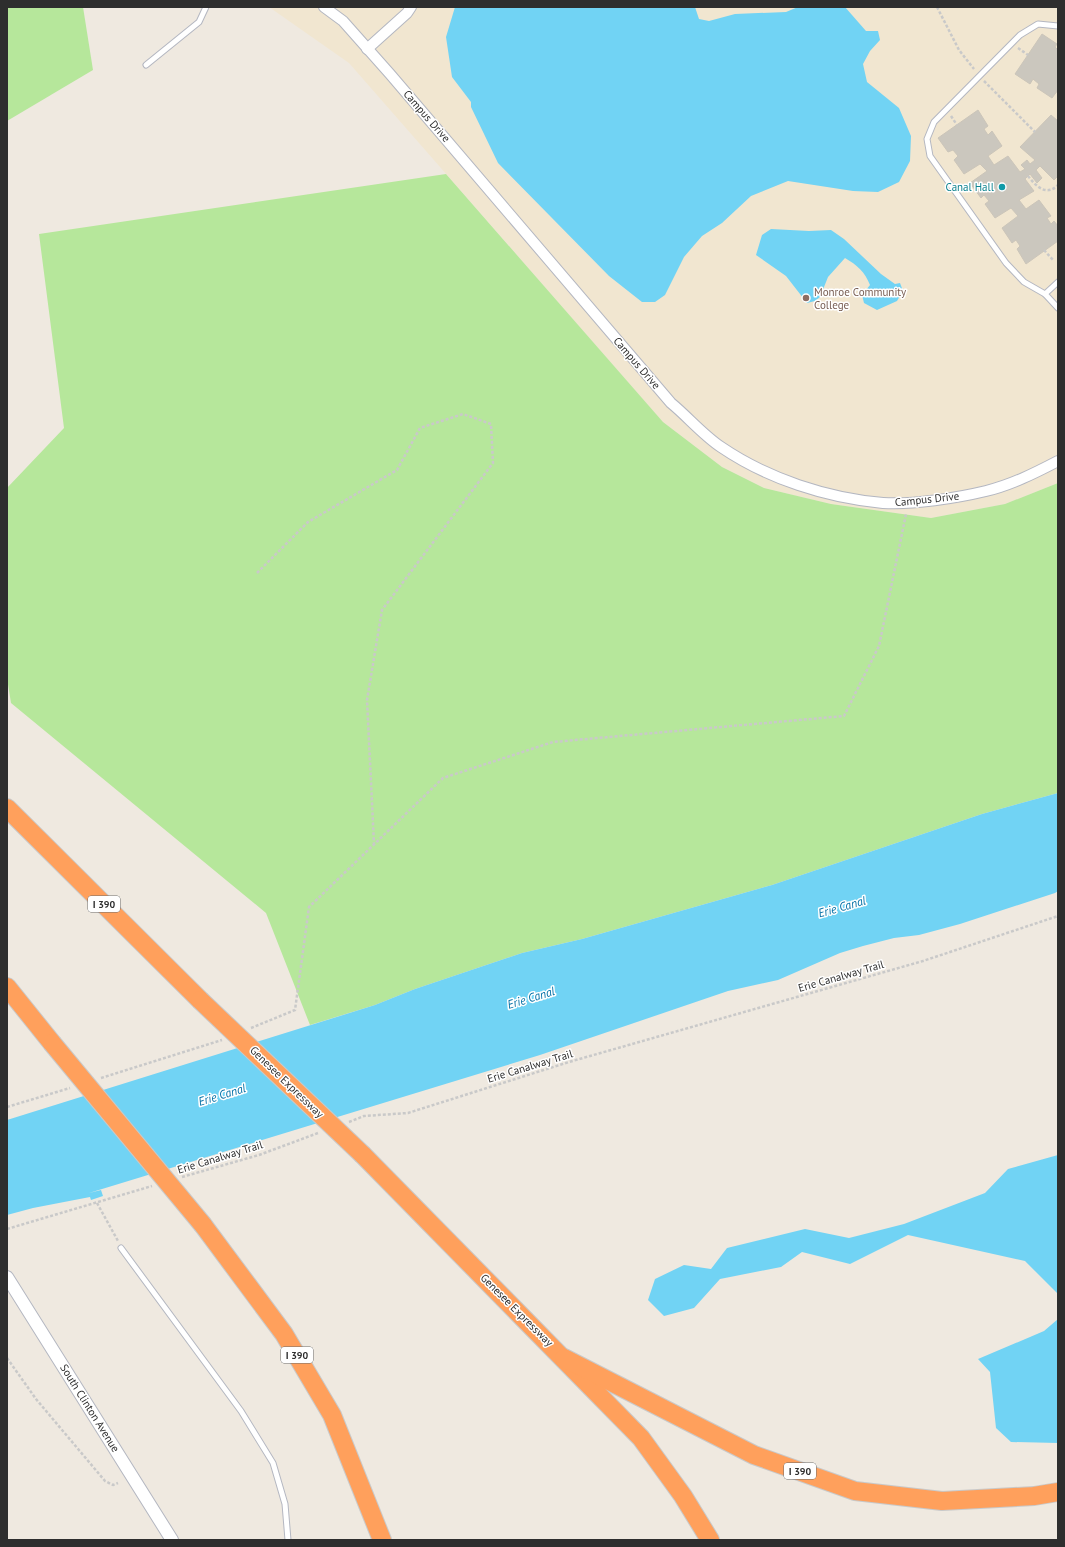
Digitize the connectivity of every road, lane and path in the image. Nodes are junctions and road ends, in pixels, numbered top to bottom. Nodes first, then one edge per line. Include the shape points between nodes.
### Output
1 (206, 7) edge
2 (324, 7) edge
3 (411, 7) edge
4 (937, 7) edge
5 (1058, 26) edge
6 (368, 49) junction
7 (146, 65) dead end
8 (975, 71) dead end
9 (984, 81) dead end
10 (1035, 132) dead end
11 (1028, 176) dead end
12 (1058, 185) edge
13 (1044, 250) dead end
14 (1053, 260) dead end
15 (1058, 282) edge
16 (1045, 294) junction
17 (1058, 308) edge
18 (1058, 461) edge
19 (909, 502) junction
20 (257, 573) dead end
21 (7, 808) edge
22 (374, 845) junction
23 (1058, 916) edge
24 (7, 987) edge
25 (246, 1030) dead end
26 (225, 1039) dead end
27 (97, 1080) dead end
28 (75, 1086) dead end
29 (7, 1107) edge
30 (343, 1124) dead end
31 (322, 1132) dead end
32 (178, 1179) dead end
33 (156, 1185) dead end
34 (97, 1202) junction
35 (7, 1229) edge
36 (121, 1248) joint
37 (7, 1277) edge
38 (7, 1358) edge
39 (564, 1358) junction
40 (118, 1483) dead end
41 (1058, 1492) edge
42 (365, 1500) junction
43 (172, 1540) edge
44 (288, 1540) edge
45 (371, 1540) edge
46 (382, 1540) edge
47 (710, 1540) edge

1 - 7 lane via 199,22
2 - 6 street, Campus Drive via 343,21
3 - 6 street
4 - 8 path via 958,50
5 - 16 lane via 1038,24 1020,35 934,122 927,139 930,156 1006,263 1024,282
6 - 19 street, Campus Drive via 671,403 721,447 767,473 824,492 884,503
9 - 10 path
11 - 12 path via 1038,188 1044,190
13 - 14 path
15 - 16 lane
16 - 17 lane
18 - 19 street, Campus Drive via 1026,477 986,491
19 - 22 path via 879,646 844,716 553,742 443,778
20 - 22 path via 308,522 397,470 420,428 463,414 491,424 493,463 382,610 367,700
21 - 39 highway, Genesee Expressway / I 390, bridge via 200,1000 363,1155
22 - 25 path via 309,907 295,1010
23 - 30 path, Erie Canalway Trail via 923,961 569,1062 408,1113 364,1116
24 - 42 highway, I 390, bridge via 203,1225 284,1334 332,1415
26 - 27 path
28 - 29 path
31 - 32 path, Erie Canalway Trail via 259,1155
33 - 34 path
34 - 35 path
34 - 36 path
36 - 44 lane via 241,1411 273,1463 285,1504
37 - 43 street, South Clinton Avenue
38 - 40 path via 36,1399 104,1481 113,1485
39 - 41 highway, I 390 via 754,1455 856,1492 942,1501 1034,1496
39 - 47 highway, Genesee Expressway via 641,1438 683,1496
42 - 45 highway
42 - 46 highway, I 390

